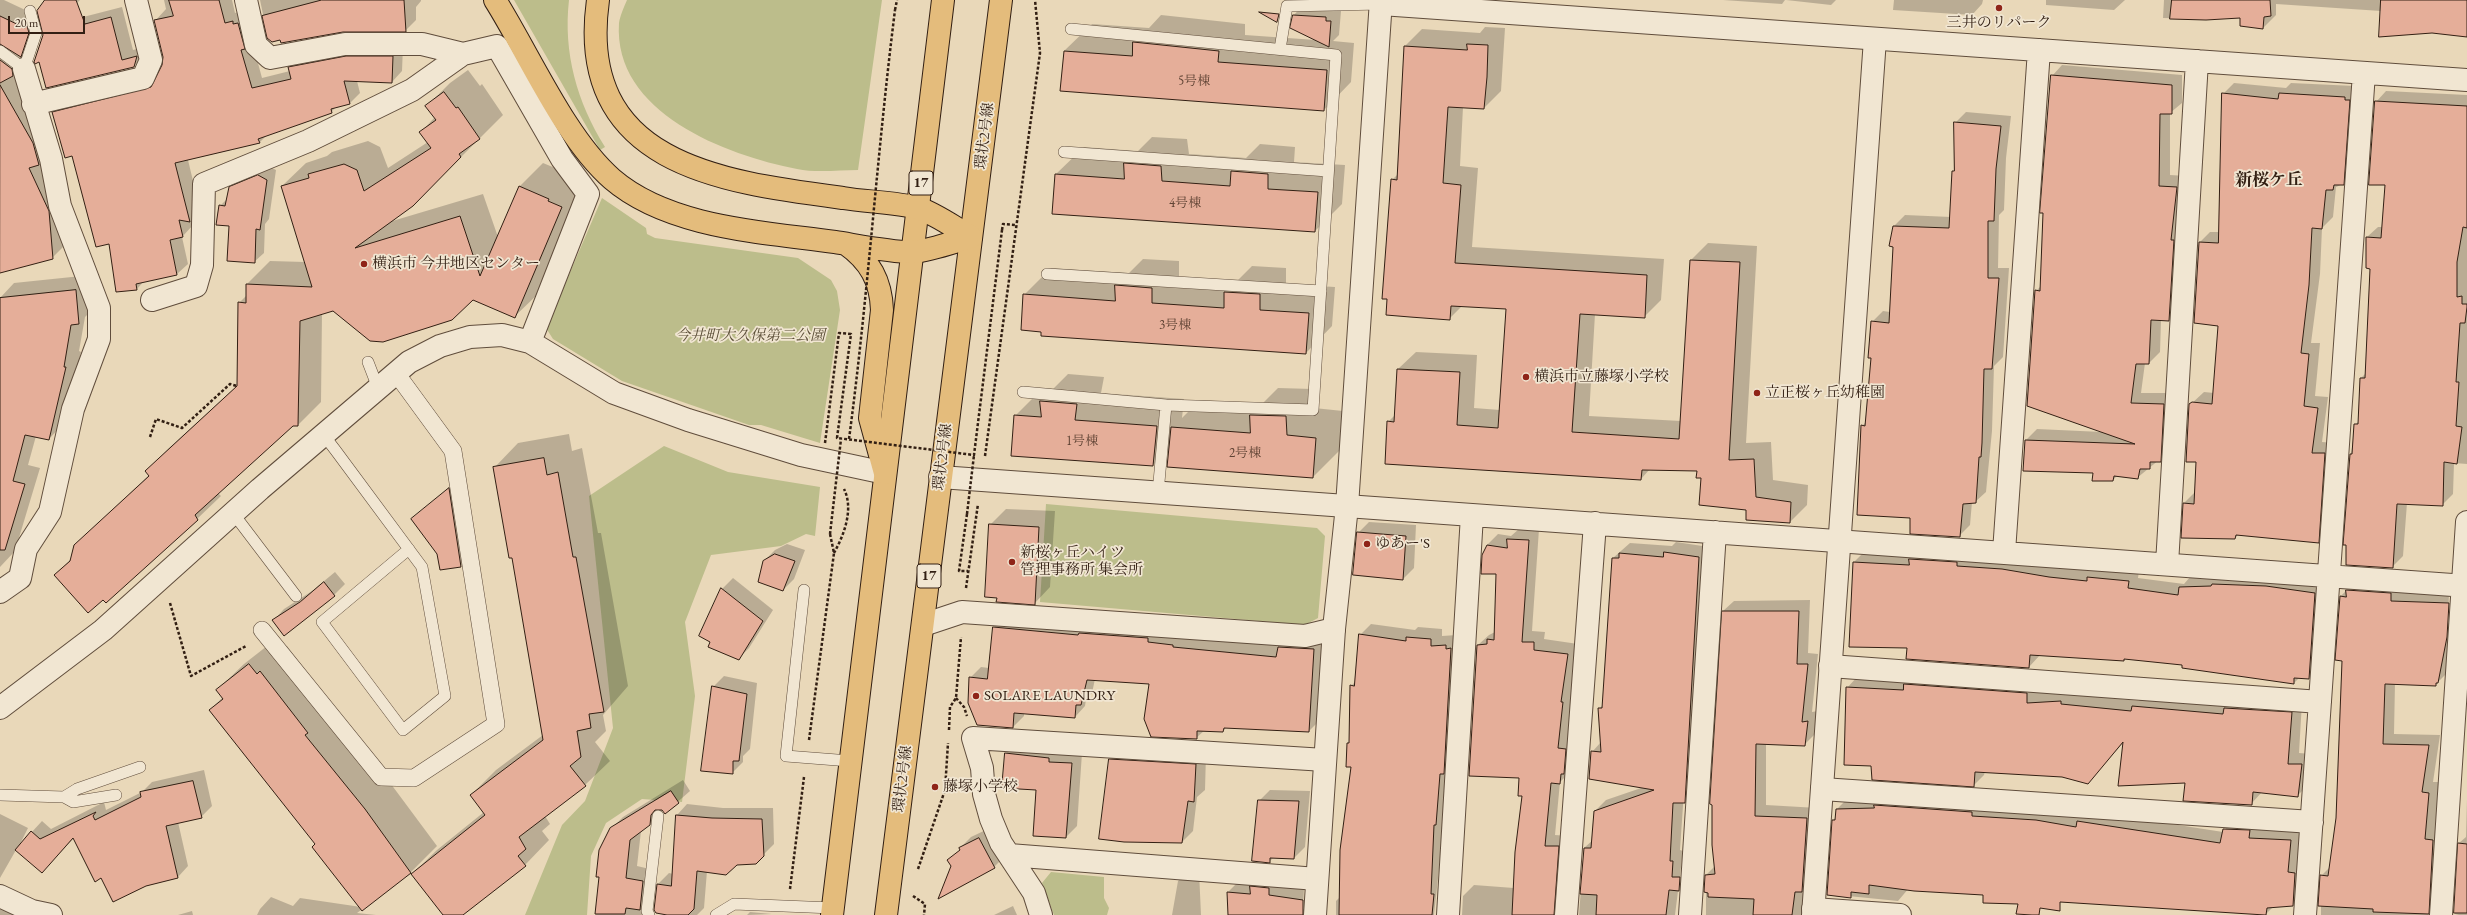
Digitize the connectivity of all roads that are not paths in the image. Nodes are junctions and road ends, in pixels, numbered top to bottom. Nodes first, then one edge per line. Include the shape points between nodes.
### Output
1 (136, 0) edge
2 (246, 0) edge
3 (495, 0) edge
4 (598, 0) edge
5 (944, 0) edge
6 (1001, 0) edge
7 (1381, 2) edge
8 (30, 11) dead end
9 (1071, 29) dead end
10 (1874, 38) junction
11 (1280, 49) junction
12 (2040, 50) junction
13 (0, 52) edge
14 (463, 54) junction
15 (2197, 61) junction
16 (24, 69) junction
17 (2364, 73) junction
18 (2467, 80) edge
19 (33, 104) junction
20 (1064, 152) dead end
21 (1328, 171) junction
22 (918, 208) junction
23 (971, 237) junction
24 (846, 244) junction
25 (912, 252) junction
26 (1048, 274) dead end
27 (1321, 291) junction
28 (152, 300) dead end
29 (530, 342) junction
30 (368, 362) dead end
31 (396, 373) junction
32 (378, 388) junction
33 (1023, 392) dead end
34 (1166, 405) junction
35 (323, 434) junction
36 (885, 473) junction
37 (940, 477) junction
38 (1158, 493) junction
39 (1347, 506) junction
40 (233, 513) junction
41 (1472, 515) junction
42 (2467, 522) edge
43 (1595, 523) junction
44 (1715, 532) junction
45 (1839, 541) junction
46 (409, 549) junction
47 (2004, 552) junction
48 (2167, 564) junction
49 (2328, 576) junction
50 (2465, 585) edge
51 (804, 590) dead end
52 (0, 592) edge
53 (296, 596) dead end
54 (923, 625) junction
55 (1334, 629) junction
56 (257, 637) road end
57 (1830, 666) junction
58 (2320, 702) junction
59 (0, 708) edge
60 (1325, 760) junction
61 (850, 761) junction
62 (140, 768) dead end
63 (1822, 789) junction
64 (0, 795) edge
65 (116, 795) dead end
66 (64, 797) junction
67 (658, 816) dead end
68 (2312, 822) junction
69 (1009, 855) junction
70 (1317, 879) junction
71 (0, 896) edge
72 (832, 912) edge
73 (1813, 912) edge
74 (38, 914) edge
75 (649, 915) edge
76 (716, 915) edge
77 (886, 915) edge
78 (1041, 915) edge
79 (1315, 915) edge
80 (1448, 915) edge
81 (1566, 915) edge
82 (1690, 915) edge
83 (1900, 915) edge
84 (2305, 915) edge
85 (2440, 915) edge

1 - 19 street via 151,60 143,78
2 - 14 street via 256,46 270,58 345,44 422,44
3 - 24 main road via 588,153 612,179 640,199 672,213 727,226
4 - 22 main road via 595,52 606,90 627,124 656,151 702,172 763,188
5 - 22 main road, 17
6 - 23 main road, 環状2号線 / 17
7 - 10 street
7 - 11 lane via 1287,6
7 - 39 street
8 - 16 lane via 36,33
9 - 11 lane
10 - 12 street
10 - 45 street
11 - 21 lane via 1336,55
12 - 15 street
12 - 47 street
13 - 16 lane
14 - 28 street via 412,90 308,141 204,184 202,265 196,286
14 - 29 street via 497,46 562,159 588,194
15 - 17 street
15 - 48 street
16 - 19 street
17 - 18 street
17 - 49 street
19 - 52 street via 51,159 60,206 104,307 99,339 73,409 50,512 26,549 20,578
20 - 21 lane
21 - 27 lane
22 - 23 main road
22 - 25 main road, 17
23 - 25 main road
23 - 37 main road, 環状2号線 / 17
24 - 25 main road
24 - 36 main road via 860,254 874,272 881,293 882,310 870,418
25 - 36 main road, 17
26 - 27 lane
27 - 34 lane via 1313,410
29 - 31 street via 502,334 470,337 440,346 408,362
29 - 36 street via 614,393 801,456
30 - 32 lane
31 - 32 street
31 - 56 street via 453,451 496,724 414,778 381,778
32 - 35 street
33 - 34 lane
34 - 38 lane
35 - 40 street
35 - 46 lane
36 - 61 main road, 17
37 - 38 street
37 - 54 main road, 環状2号線 / 17
38 - 39 street
39 - 41 street
39 - 55 street
40 - 53 lane
40 - 59 street via 103,630
41 - 43 street
41 - 80 street
42 - 50 street
43 - 44 street
43 - 81 street
44 - 45 street
44 - 82 street
45 - 47 street
45 - 57 street
46 - 46 lane via 322,622 403,730 445,696 422,567
47 - 48 street
48 - 49 street
49 - 50 street
49 - 58 street
50 - 85 street
51 - 61 lane via 786,756
54 - 55 street via 962,612 1305,636
54 - 77 main road, 環状2号線 / 17
55 - 60 street
57 - 58 street
57 - 63 street
58 - 68 street
60 - 69 street via 973,738 982,768 984,794 991,819
60 - 70 street
61 - 72 main road, 17
62 - 66 lane via 77,789
63 - 68 street
63 - 73 street
64 - 66 lane
65 - 66 lane via 73,802
67 - 75 lane via 647,911
68 - 84 street
69 - 70 street
69 - 78 street via 1034,893
70 - 79 street
71 - 74 street
72 - 76 lane via 788,906 734,904
73 - 83 street

